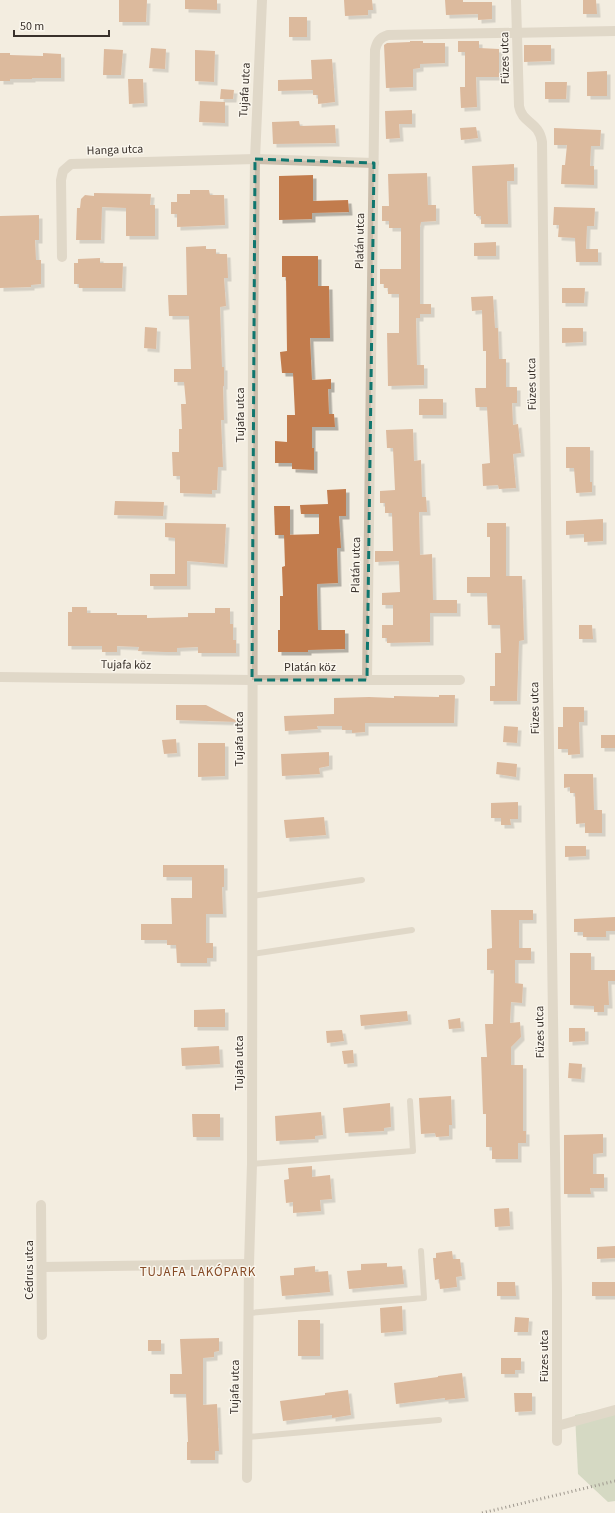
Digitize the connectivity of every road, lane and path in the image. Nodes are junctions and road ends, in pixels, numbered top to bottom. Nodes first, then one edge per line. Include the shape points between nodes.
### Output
1 (262, 0) edge
2 (516, 0) edge
3 (615, 31) edge
4 (517, 34) junction
5 (255, 159) junction
6 (374, 163) junction
7 (62, 257) dead end
8 (0, 676) edge
9 (252, 680) junction
10 (367, 680) junction
11 (460, 680) dead end
12 (362, 880) dead end
13 (252, 896) junction
14 (412, 930) dead end
15 (252, 954) junction
16 (410, 1101) dead end
17 (252, 1164) junction
18 (41, 1205) dead end
19 (421, 1251) dead end
20 (249, 1264) junction
21 (42, 1267) junction
22 (249, 1313) junction
23 (42, 1335) dead end
24 (615, 1410) edge
25 (439, 1420) dead end
26 (556, 1426) junction
27 (248, 1437) junction
28 (557, 1442) dead end
29 (247, 1478) dead end

1 - 5 street, Tujafa utca
2 - 4 street, Füzes utca
3 - 4 street, Platán utca
4 - 6 street, Platán utca via 388,35 381,38 375,50
4 - 26 street, Füzes utca via 520,113 538,128 542,142 558,1289
5 - 6 street, Hanga utca
5 - 7 street, Hanga utca via 71,164 63,171 61,180
5 - 9 street, Tujafa utca
6 - 10 street, Platán utca
8 - 9 street, Tujafa köz
9 - 10 street, Platán köz
9 - 13 street, Tujafa utca
10 - 11 street, Platán köz
12 - 13 lane
13 - 15 street, Tujafa utca
14 - 15 lane
15 - 17 street, Tujafa utca
16 - 17 lane via 413,1150
17 - 20 street, Tujafa utca
18 - 21 street, Cédrus utca
19 - 22 lane via 424,1298
20 - 21 street
20 - 22 street, Tujafa utca
21 - 23 street, Cédrus utca
22 - 27 street, Tujafa utca
24 - 26 street
25 - 27 lane
26 - 28 street, Füzes utca
27 - 29 street, Tujafa utca

